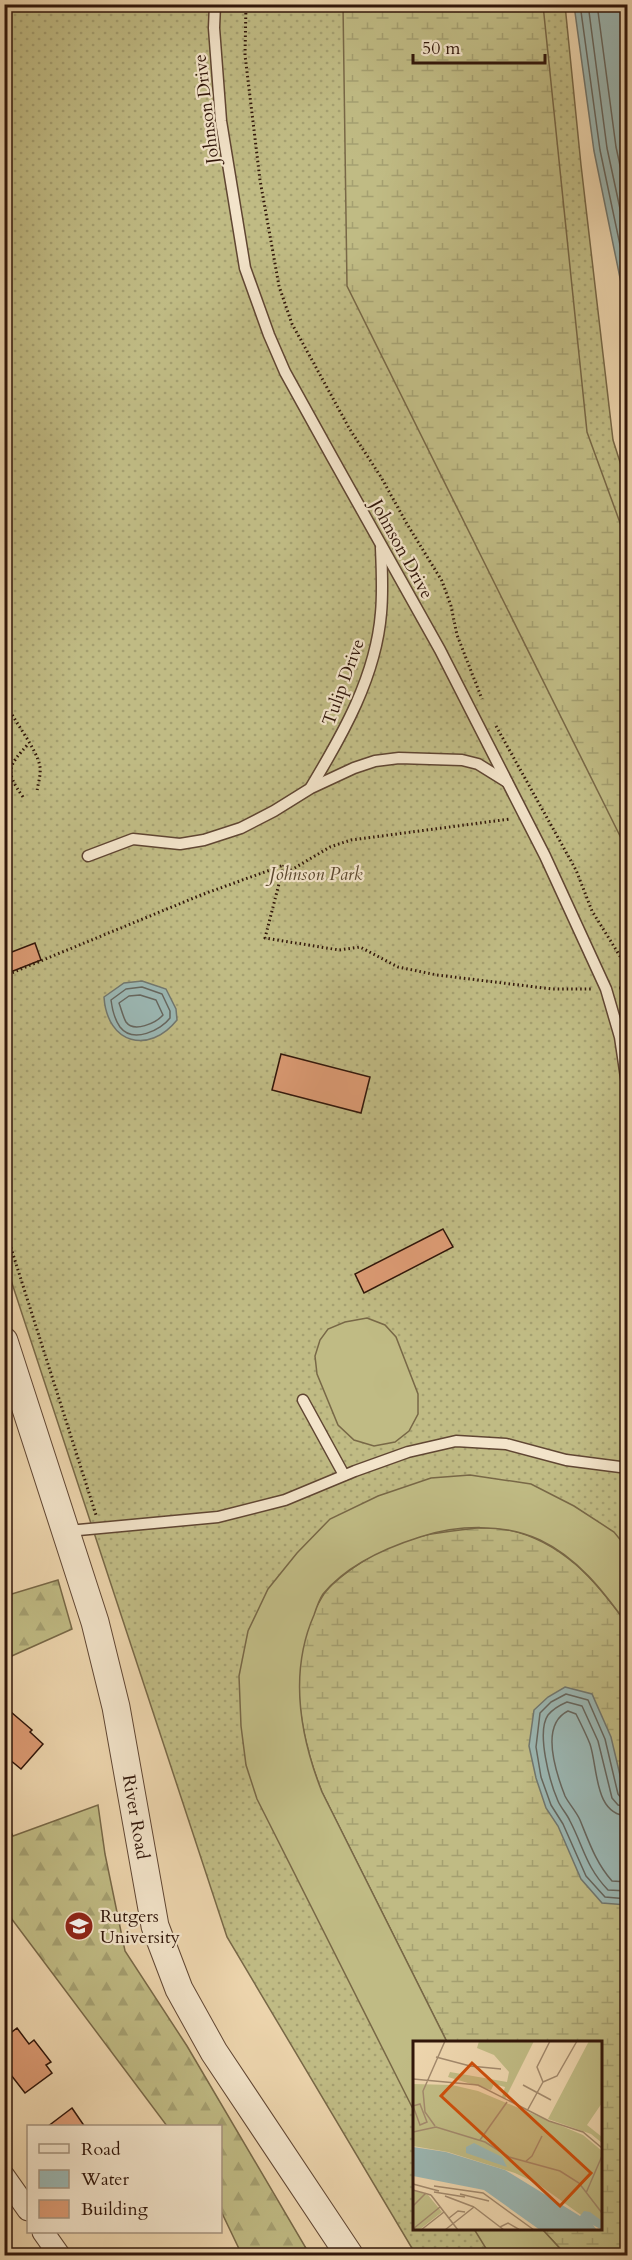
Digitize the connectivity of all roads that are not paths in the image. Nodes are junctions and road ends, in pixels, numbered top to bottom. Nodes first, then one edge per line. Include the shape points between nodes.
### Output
1 (215, 4) edge
2 (381, 545) junction
3 (509, 784) junction
4 (311, 788) junction
5 (87, 856) dead end
6 (627, 1091) edge
7 (4, 1341) edge
8 (303, 1400) dead end
9 (627, 1468) edge
10 (344, 1475) junction
11 (66, 1531) junction
12 (4, 2176) edge
13 (27, 2209) edge
14 (45, 2233) edge
15 (60, 2256) edge
16 (350, 2256) edge

1 - 2 lane, Johnson Drive via 220,109 245,268 285,372
2 - 3 lane, Johnson Drive
2 - 4 lane, Tulip Drive via 381,615 373,661 338,744
3 - 4 lane, Tulip Drive via 478,764 446,758 399,758 354,768
3 - 6 lane, Johnson Drive via 606,989 620,1037
4 - 5 lane, Tulip Drive via 241,828 204,840 180,844 133,838
7 - 11 street, River Road
8 - 10 lane
9 - 10 lane via 566,1460 506,1444 456,1441 408,1452
10 - 11 lane via 285,1500 218,1517
11 - 16 street, River Road via 95,1622 116,1707 155,1926 179,1989 214,2052
12 - 13 street
14 - 15 street

